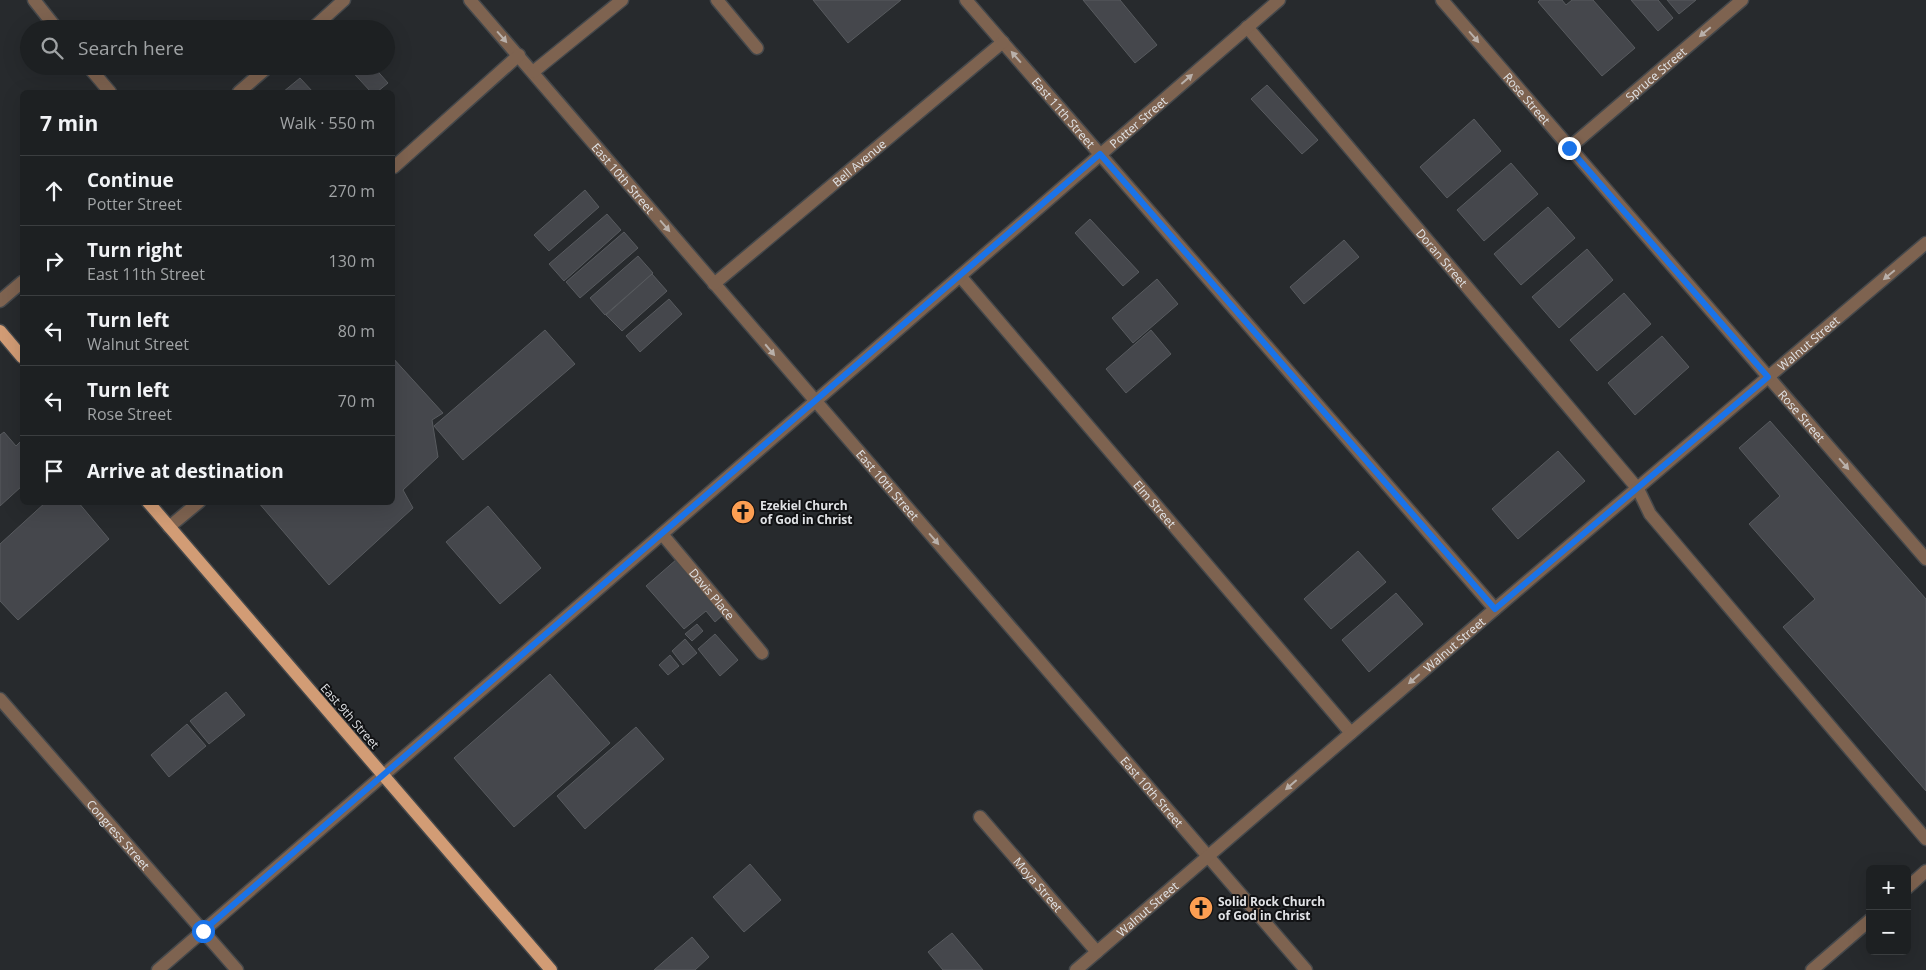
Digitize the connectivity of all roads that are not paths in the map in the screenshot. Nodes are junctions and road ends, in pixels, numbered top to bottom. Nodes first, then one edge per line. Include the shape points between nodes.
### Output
1 (34, 0) edge
2 (344, 0) edge
3 (470, 0) edge
4 (622, 0) edge
5 (717, 0) edge
6 (966, 0) edge
7 (1278, 0) edge
8 (1442, 0) edge
9 (1742, 0) edge
10 (50, 20) edge
11 (322, 20) edge
12 (1247, 27) junction
13 (1003, 42) junction
14 (758, 48) dead end
15 (519, 55) junction
16 (533, 72) junction
17 (96, 75) edge
18 (259, 75) edge
19 (108, 90) edge
20 (241, 90) edge
21 (1569, 148) junction
22 (1100, 154) junction
23 (395, 166) edge
24 (1926, 243) edge
25 (960, 276) junction
26 (20, 284) edge
27 (714, 284) junction
28 (0, 301) edge
29 (0, 331) edge
30 (20, 355) edge
31 (1768, 377) junction
32 (815, 402) junction
33 (1638, 489) junction
34 (151, 505) edge
35 (195, 505) edge
36 (169, 527) junction
37 (662, 534) junction
38 (1926, 560) edge
39 (1495, 609) junction
40 (762, 653) dead end
41 (0, 699) edge
42 (1350, 733) junction
43 (383, 775) junction
44 (980, 817) dead end
45 (1926, 839) edge
46 (1207, 857) junction
47 (1926, 871) edge
48 (1911, 884) edge
49 (1866, 923) edge
50 (203, 931) junction
51 (1097, 952) junction
52 (158, 970) edge
53 (237, 970) edge
54 (550, 970) edge
55 (1076, 970) edge
56 (1306, 970) edge
57 (1812, 970) edge

1 - 10 street
2 - 11 street
3 -> 15 street, East 10th Street
4 - 16 street
5 - 14 street
6 - 13 street, East 11th Street
7 - 12 street, Potter Street
8 -> 21 street, Rose Street
9 -> 21 street, Spruce Street
22 -> 12 street, Potter Street
12 - 33 street, Doran Street
22 -> 13 street, East 11th Street
13 - 27 street, Bell Avenue
15 - 16 street, East 10th Street
15 - 23 street
16 -> 27 street, East 10th Street
17 - 19 street
18 - 20 street
21 - 31 street, Rose Street
22 - 25 street, Potter Street
22 - 39 street, East 11th Street
24 -> 31 street, Walnut Street
25 - 32 street, Potter Street
25 - 42 street, Elm Street
26 - 28 street
27 -> 32 street, East 10th Street
29 - 30 main road
31 - 33 street, Walnut Street
31 -> 38 street, Rose Street
32 - 37 street, Potter Street
32 -> 46 street, East 10th Street
33 - 39 street, Walnut Street
33 - 45 street, Doran Street via 1650,514
34 - 36 main road, East 9th Street
35 - 36 street
36 - 43 main road, East 9th Street
37 - 40 street, Davis Place
37 - 43 street, Potter Street
39 -> 42 street, Walnut Street
41 - 50 street, Congress Street
42 -> 46 street, Walnut Street
43 - 50 street, Potter Street
43 - 54 main road, East 9th Street
44 - 51 street, Moya Street
46 - 51 street, Walnut Street
46 - 56 street, East 10th Street
47 - 48 street
49 - 57 street
50 - 52 street, Potter Street
50 - 53 street, Congress Street
51 - 55 street, Walnut Street

